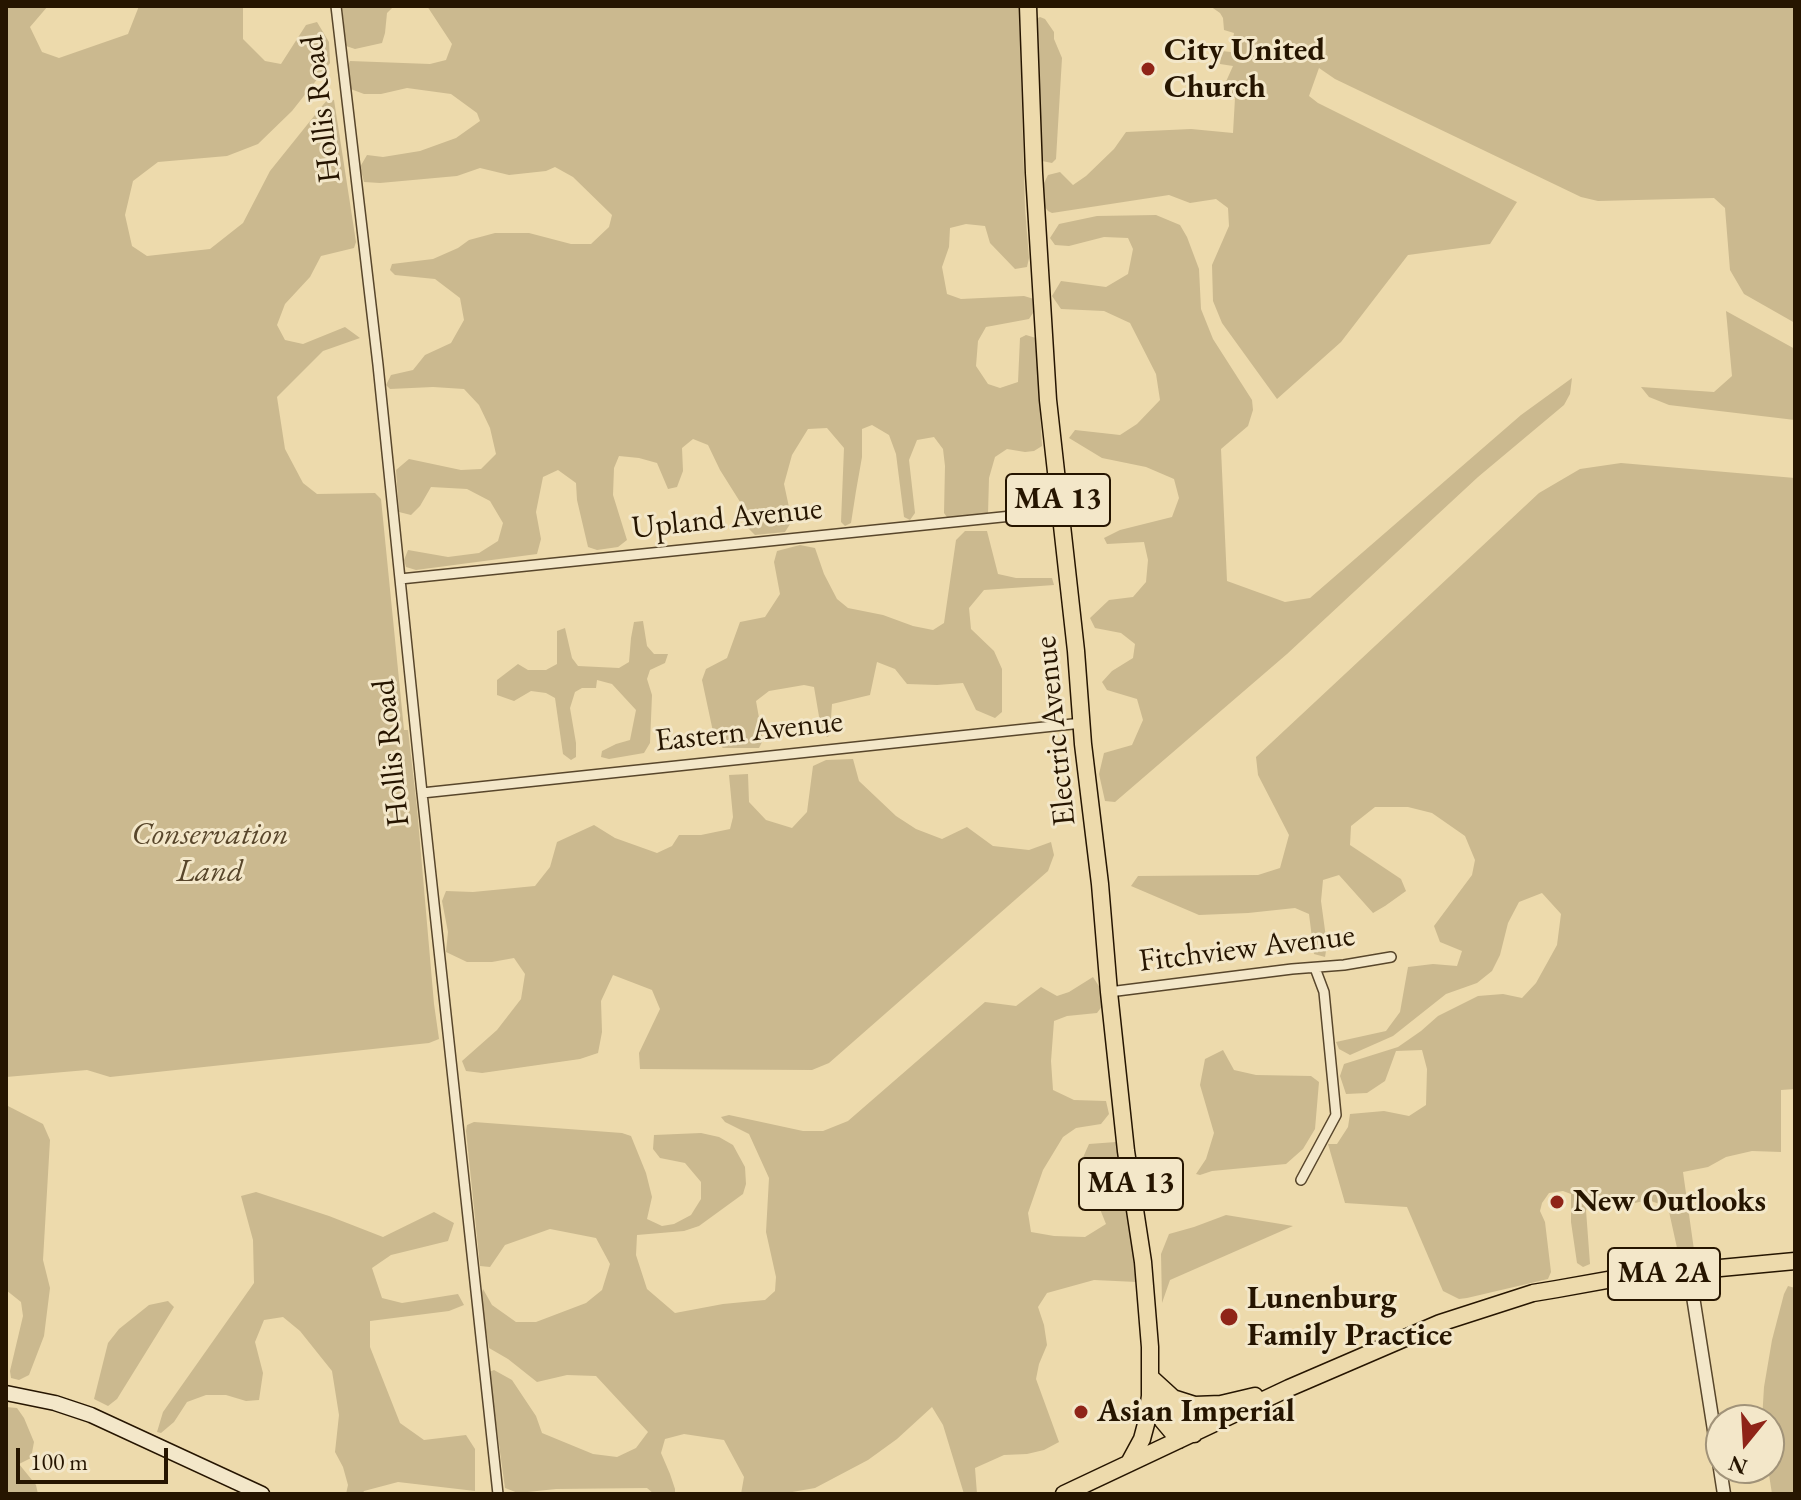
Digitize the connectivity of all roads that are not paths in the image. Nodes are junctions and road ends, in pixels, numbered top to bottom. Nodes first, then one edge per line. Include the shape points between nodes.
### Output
1 (336, 6) edge
2 (1028, 6) edge
3 (1060, 511) junction
4 (400, 579) junction
5 (1082, 723) junction
6 (422, 793) junction
7 (1391, 957) dead end
8 (1315, 968) junction
9 (1109, 992) junction
10 (1301, 1180) dead end
11 (1795, 1261) edge
12 (1689, 1271) junction
13 (1150, 1377) junction
14 (1289, 1388) junction
15 (6, 1393) edge
16 (1150, 1396) junction
17 (1186, 1437) junction
18 (1129, 1463) junction
19 (262, 1494) edge
20 (498, 1494) edge
21 (1064, 1494) edge
22 (1724, 1494) edge

1 - 4 street, Hollis Road
2 - 3 main road, Electric Avenue / MA 13 via 1040,278
3 - 4 street, Upland Avenue
3 - 5 main road, Electric Avenue / MA 13
4 - 6 street, Hollis Road
5 - 6 street, Eastern Avenue
5 - 9 main road, Electric Avenue / MA 13
6 - 20 street, Hollis Road
7 - 8 street, Fitchview Avenue
8 - 9 street, Fitchview Avenue
8 - 10 street via 1324,992 1336,1115
9 - 13 main road, Electric Avenue / MA 13 via 1143,1262
11 - 12 main road, MA 2A
12 - 14 main road, MA 2A via 1533,1293 1440,1323
12 - 22 street
13 - 14 main road via 1173,1398 1195,1405
13 - 16 main road, MA 13
13 - 17 main road
14 - 17 main road, MA 2A
15 - 19 main road via 91,1415
16 - 17 main road via 1163,1421
16 - 18 main road, MA 13 via 1142,1439
17 - 18 main road, MA 2A
18 - 21 main road, MA 2A

